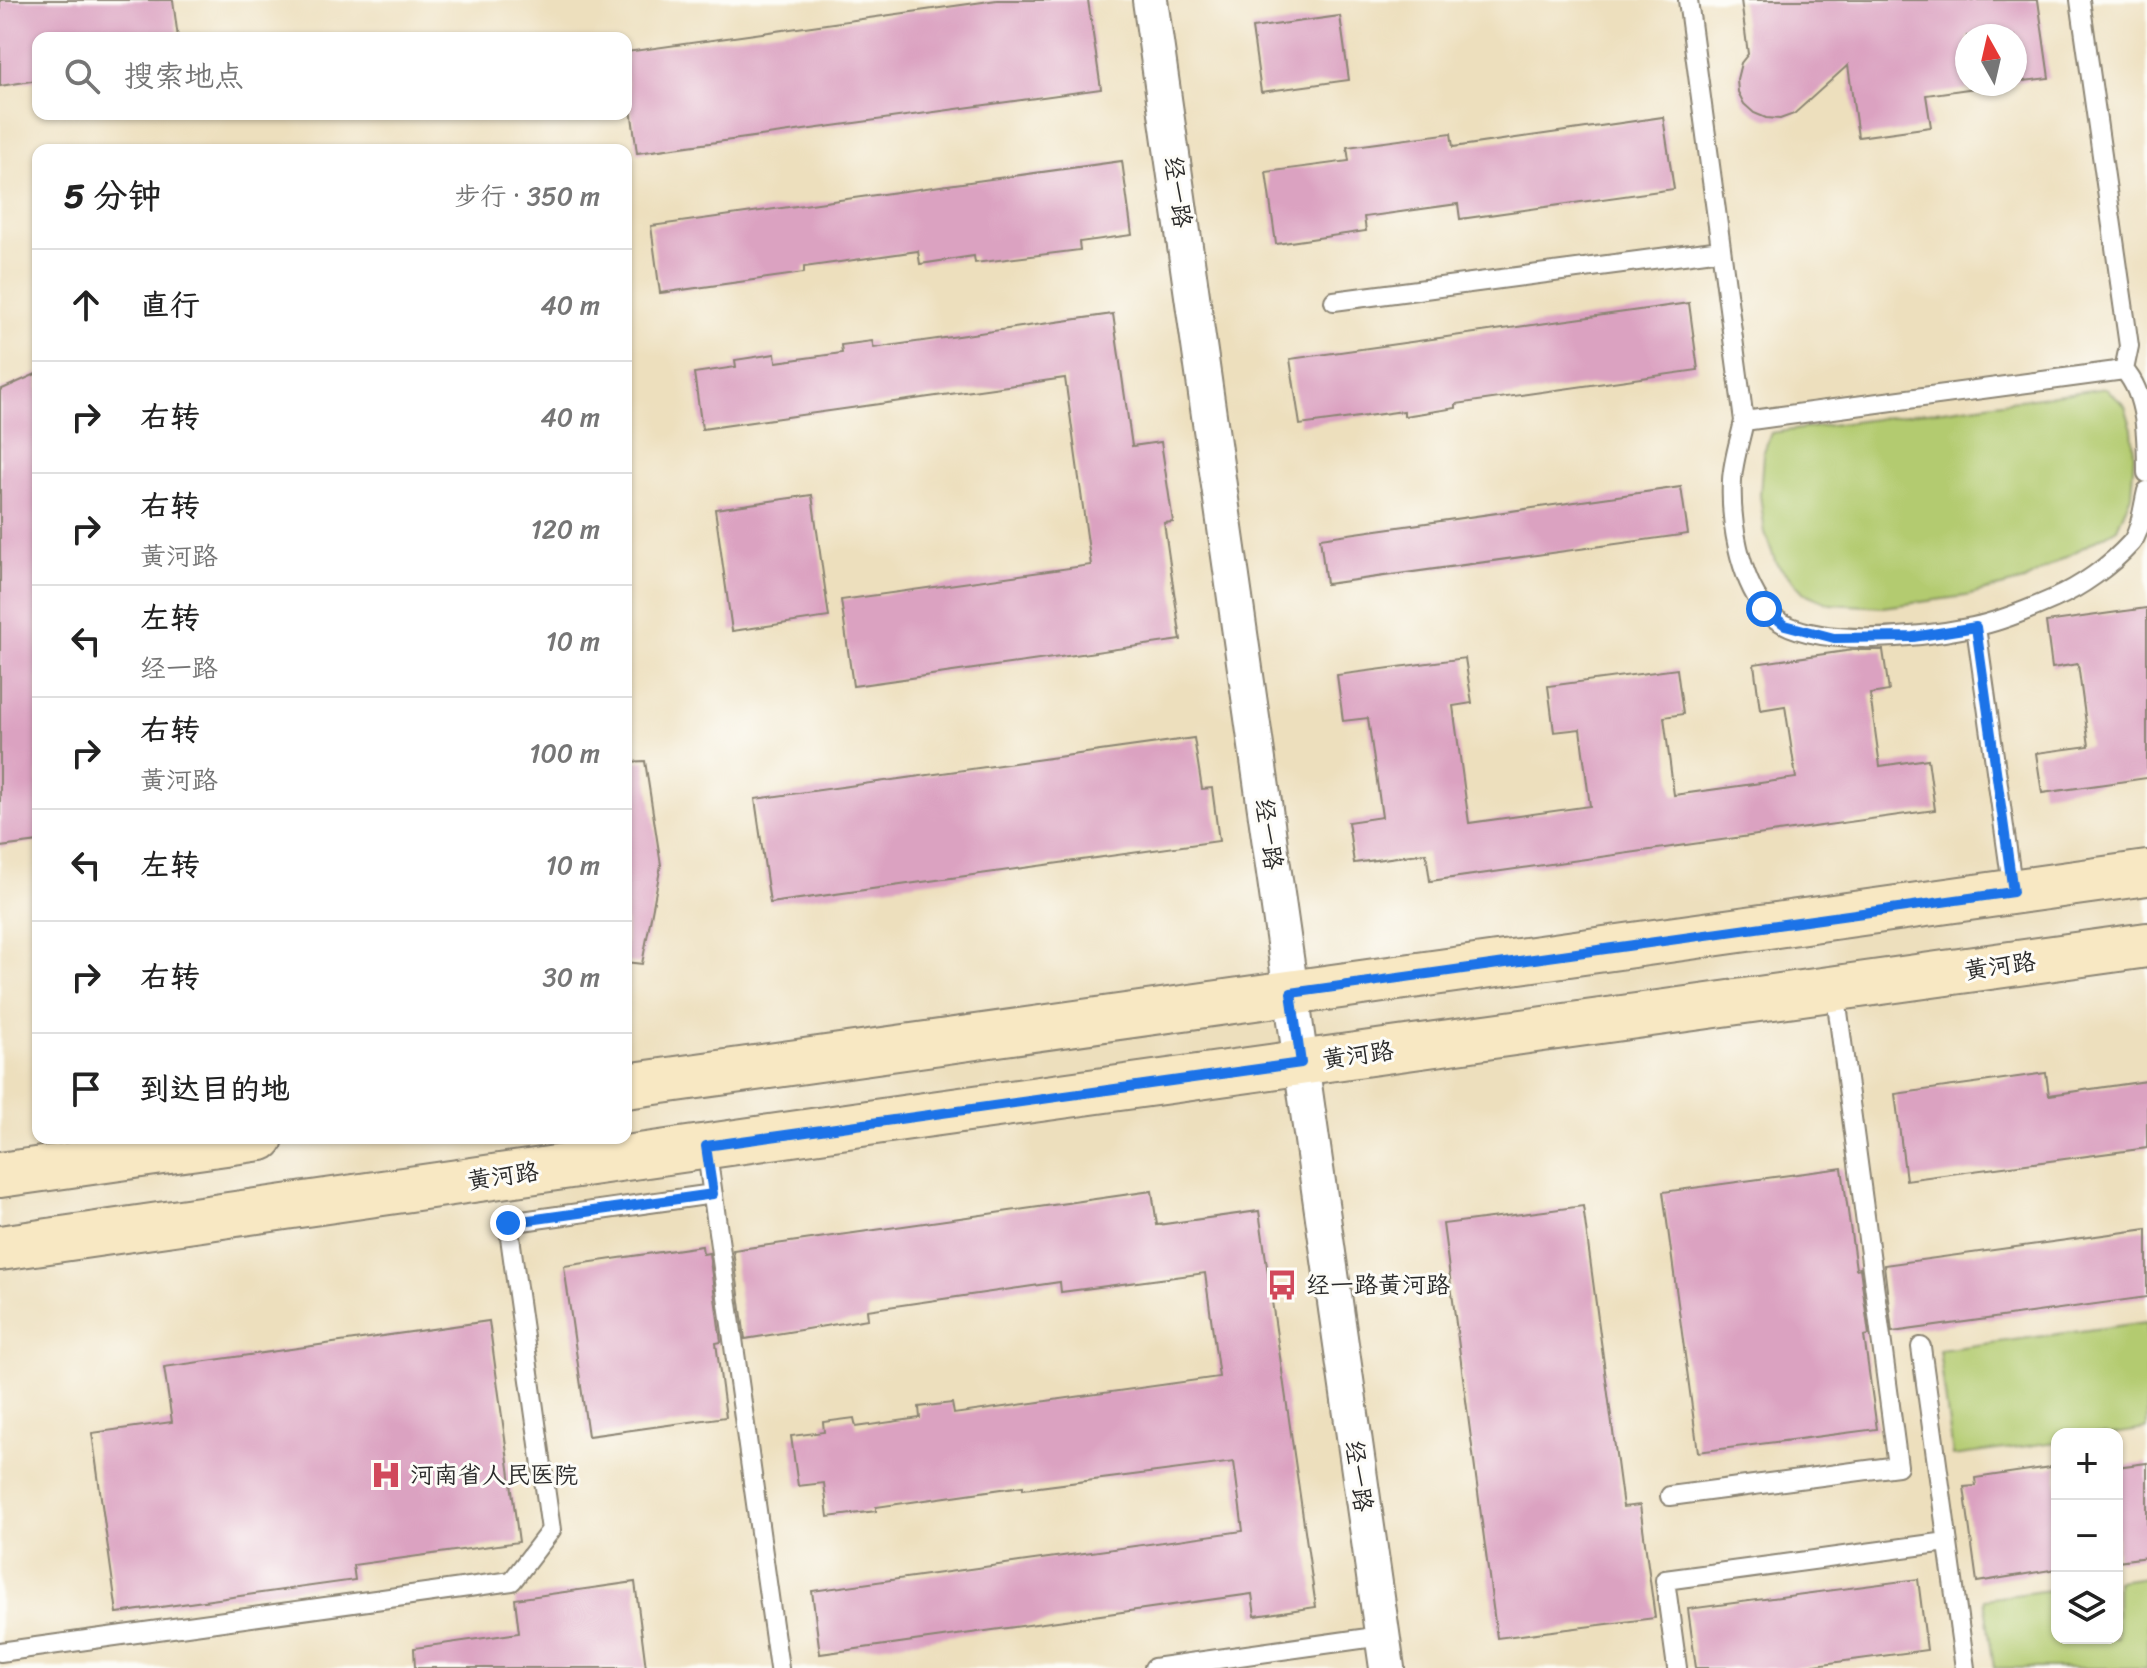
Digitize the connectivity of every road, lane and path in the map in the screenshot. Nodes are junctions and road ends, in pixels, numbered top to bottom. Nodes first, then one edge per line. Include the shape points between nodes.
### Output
1 (1150, 0) edge
2 (1688, 0) edge
3 (2080, 0) edge
4 (1721, 250) junction
5 (1334, 301) dead end
6 (2124, 370) junction
7 (1744, 421) junction
8 (2147, 473) edge
9 (2147, 491) edge
10 (2140, 542) edge
11 (1976, 627) junction
12 (2147, 873) edge
13 (2013, 892) junction
14 (2147, 945) edge
15 (1835, 989) junction
16 (1291, 993) junction
17 (1301, 1063) junction
18 (632, 1085) edge
19 (219, 1144) edge
20 (706, 1146) junction
21 (0, 1175) edge
22 (713, 1194) junction
23 (0, 1248) edge
24 (1921, 1347) dead end
25 (1670, 1496) dead end
26 (1947, 1542) junction
27 (0, 1652) edge
28 (1384, 1652) edge
29 (779, 1668) edge
30 (1154, 1668) edge
31 (1677, 1668) edge
32 (1965, 1668) edge

1 - 16 street, 经一路
2 - 4 lane
3 - 6 lane via 2129,346
4 - 5 lane
4 - 7 lane
6 - 7 lane
6 - 8 lane via 2144,403
7 - 11 lane via 1732,479 1735,527 1747,578 1764,609 1785,625 1834,638 1913,637
9 - 10 lane
10 - 11 lane via 2055,598
11 - 13 lane
12 - 13 main road
13 - 16 main road
14 - 15 main road, 黄河路
15 - 17 main road, 黄河路
15 - 25 lane via 1898,1466
16 - 17 street, 经一路
16 - 18 main road
17 - 20 main road, 黄河路
17 - 28 street, 经一路
19 - 21 main road
20 - 22 lane
20 - 23 main road, 黄河路
22 - 27 lane via 508,1223 551,1530 512,1581
22 - 29 lane
24 - 26 lane
26 - 31 lane via 1665,1580
26 - 32 lane
28 - 30 lane

